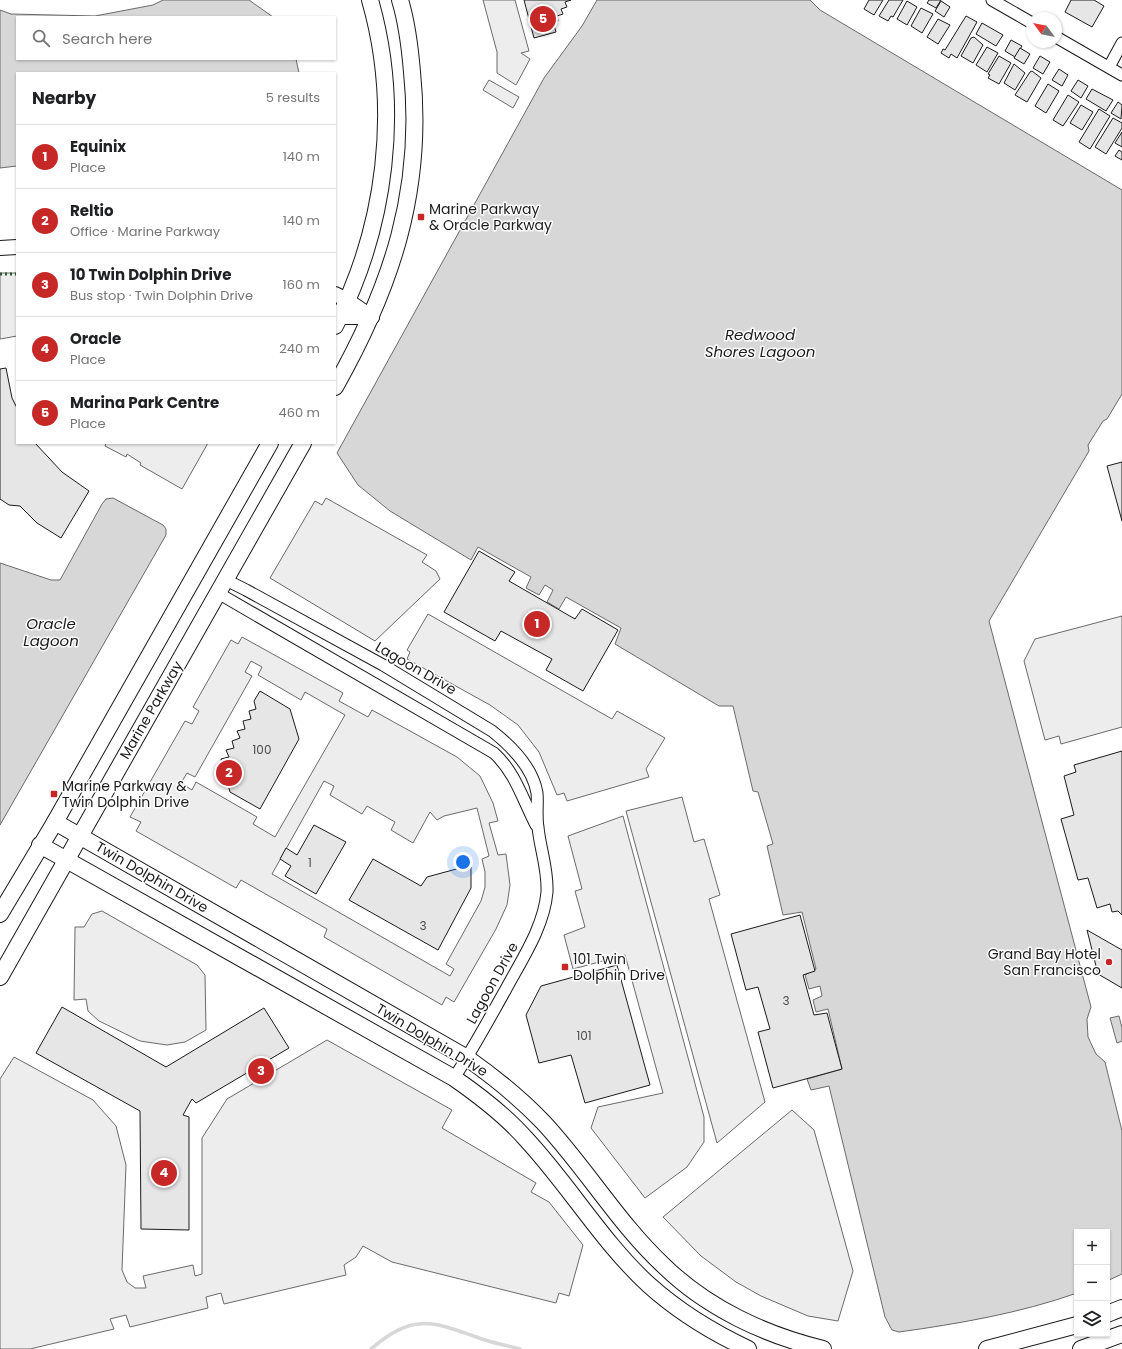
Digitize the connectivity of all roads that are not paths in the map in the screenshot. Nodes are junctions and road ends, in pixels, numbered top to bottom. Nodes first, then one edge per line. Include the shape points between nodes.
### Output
1 (370, 0) edge
2 (400, 0) edge
3 (992, 0) edge
4 (1026, 20) edge
5 (1062, 40) edge
6 (1122, 43) edge
7 (1109, 67) junction
8 (1122, 75) edge
9 (16, 247) edge
10 (0, 248) edge
11 (341, 297) edge
12 (372, 317) junction
13 (337, 319) edge
14 (336, 385) edge
15 (269, 444) edge
16 (302, 444) edge
17 (222, 587) junction
18 (55, 822) junction
19 (538, 827) junction
20 (80, 836) junction
21 (40, 845) junction
22 (67, 859) junction
23 (0, 914) edge
24 (0, 978) edge
25 (467, 1058) junction
26 (454, 1078) junction
27 (1122, 1308) edge
28 (1110, 1313) edge
29 (1074, 1326) edge
30 (1122, 1334) edge
31 (748, 1349) edge
32 (823, 1349) edge
33 (986, 1349) edge
34 (1081, 1349) edge

1 - 11 main road via 381,53 386,99 386,140 375,222 363,261
2 - 12 main road via 410,48 415,97 411,184 406,214 390,270
3 - 4 street
5 - 7 street
6 - 7 street
7 - 8 street
9 - 10 street
11 - 12 street
11 - 13 main road
12 - 13 street
12 - 14 main road
15 - 18 main road, Marine Parkway
16 - 17 main road, Marine Parkway
17 - 19 street, Lagoon Drive via 494,753 505,762
17 - 19 street, Lagoon Drive via 383,665 498,735 521,760 530,775 537,792
17 - 20 main road, Marine Parkway
18 - 20 main road, Twin Dolphin Drive
18 - 21 main road, Marine Parkway
19 - 25 street, Lagoon Drive via 545,859 547,892 542,918
20 - 22 main road, Marine Parkway
20 - 25 main road, Twin Dolphin Drive
21 - 22 main road, Twin Dolphin Drive
21 - 23 main road, Marine Parkway
22 - 24 main road, Marine Parkway
22 - 26 main road, Twin Dolphin Drive
25 - 26 street, Lagoon Drive
25 - 32 main road, Twin Dolphin Drive via 493,1076 543,1122 646,1248 690,1288 728,1314 765,1331
26 - 31 main road, Twin Dolphin Drive via 478,1095 526,1138 628,1264 649,1285 678,1310
27 - 28 main road
29 - 33 main road
30 - 34 main road

